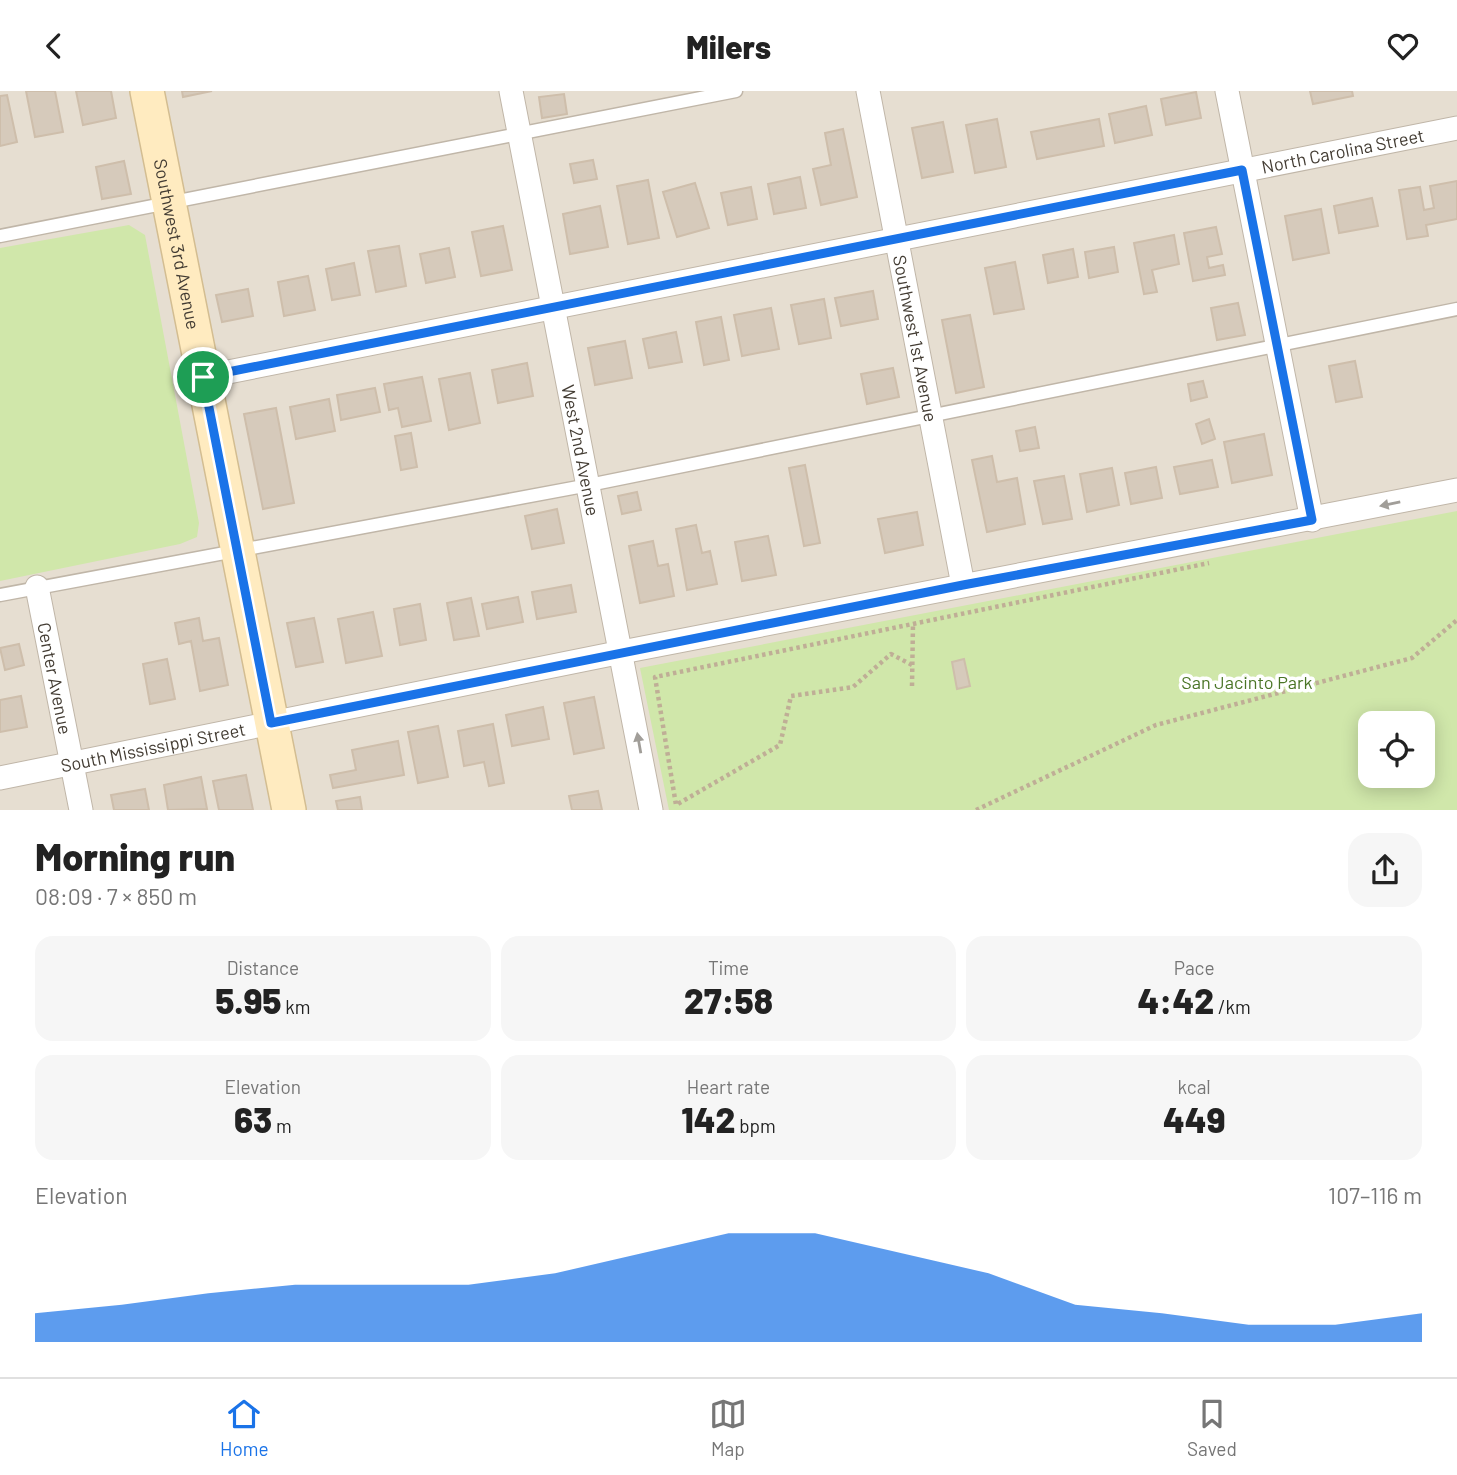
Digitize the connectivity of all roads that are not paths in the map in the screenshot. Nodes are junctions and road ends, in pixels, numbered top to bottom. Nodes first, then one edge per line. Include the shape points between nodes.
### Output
1 (147, 91) edge
2 (511, 91) edge
3 (736, 91) edge
4 (868, 91) edge
5 (1227, 91) edge
6 (1457, 128) edge
7 (520, 135) junction
8 (1242, 170) junction
9 (169, 204) junction
10 (0, 236) edge
11 (897, 237) junction
12 (554, 306) junction
13 (1457, 309) edge
14 (1278, 348) junction
15 (203, 377) junction
16 (931, 417) junction
17 (589, 485) junction
18 (1457, 490) edge
19 (1312, 520) junction
20 (237, 548) junction
21 (963, 585) junction
22 (37, 587) junction
23 (0, 595) edge
24 (622, 652) junction
25 (271, 723) junction
26 (72, 764) junction
27 (0, 778) edge
28 (81, 810) edge
29 (289, 810) edge
30 (651, 810) edge

1 - 9 main road, Southwest 3rd Avenue
2 - 7 street, West 2nd Avenue
3 - 7 lane
4 - 11 street, Southwest 1st Avenue
5 - 8 street
6 - 8 street, North Carolina Street
7 - 9 lane
7 - 12 street, West 2nd Avenue
8 - 11 street, North Carolina Street
8 - 14 street
9 - 10 lane
9 - 15 main road, Southwest 3rd Avenue
11 - 12 street, North Carolina Street
11 - 16 street, Southwest 1st Avenue
12 - 15 street, North Carolina Street
12 - 17 street, West 2nd Avenue
13 - 14 lane
14 - 16 lane
14 - 19 street
15 - 20 main road, Southwest 3rd Avenue
16 - 17 lane
16 - 21 street, Southwest 1st Avenue
17 - 20 lane
17 - 24 street, West 2nd Avenue
18 -> 19 street, South Mississippi Street
19 - 21 street, South Mississippi Street
20 - 22 lane
20 - 25 main road, Southwest 3rd Avenue
21 - 24 street, South Mississippi Street
22 - 23 lane
22 - 26 street, Center Avenue
24 - 25 street, South Mississippi Street
30 -> 24 street, West 2nd Avenue
25 - 26 street, South Mississippi Street
25 - 29 main road, Southwest 3rd Avenue
26 - 27 street, South Mississippi Street
26 - 28 street, Center Avenue

